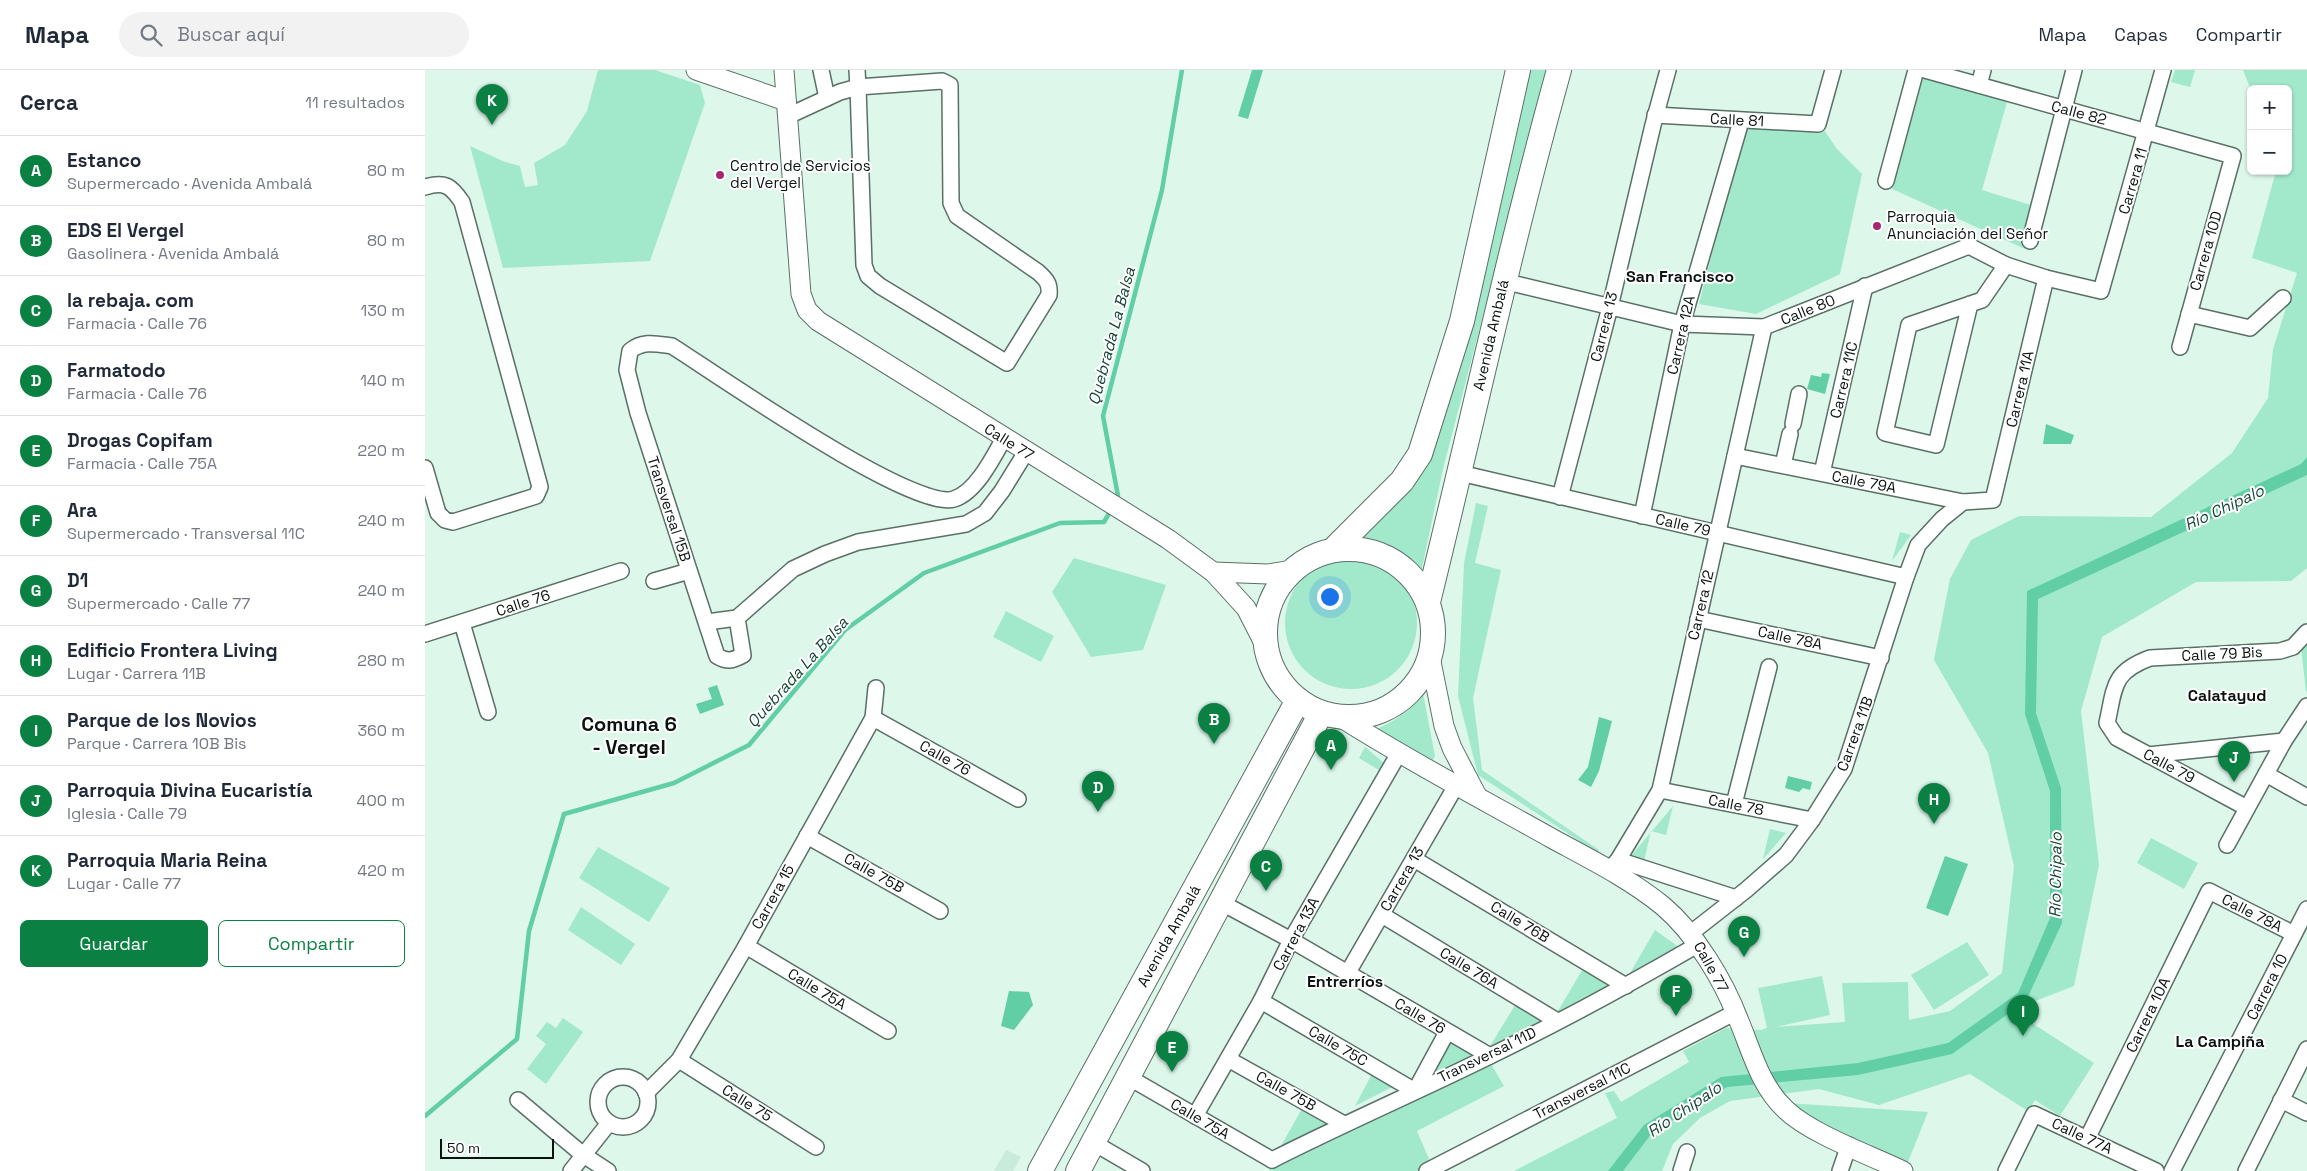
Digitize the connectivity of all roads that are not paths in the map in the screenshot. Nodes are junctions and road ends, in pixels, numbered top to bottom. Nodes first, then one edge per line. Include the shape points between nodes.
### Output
1 (696, 70) edge
2 (784, 70) edge
3 (821, 70) edge
4 (857, 70) edge
5 (1518, 70) edge
6 (1559, 70) edge
7 (1668, 70) edge
8 (1833, 70) edge
9 (1916, 70) edge
10 (1925, 70) edge
11 (1983, 70) edge
12 (2074, 70) edge
13 (2163, 70) edge
14 (1979, 85) junction
15 (858, 87) junction
16 (827, 98) junction
17 (787, 108) junction
18 (2064, 109) junction
19 (1655, 115) junction
20 (1739, 128) dead end
21 (2147, 132) junction
22 (2233, 156) joint
23 (1886, 181) dead end
24 (425, 187) edge
25 (2029, 241) dead end
26 (2006, 265) junction
27 (2046, 278) junction
28 (1503, 281) junction
29 (1865, 286) junction
30 (2101, 291) joint
31 (2283, 298) dead end
32 (1970, 304) junction
33 (1610, 307) junction
34 (2189, 314) junction
35 (1682, 324) junction
36 (1764, 327) junction
37 (2179, 347) dead end
38 (1799, 394) dead end
39 (1003, 438) junction
40 (1026, 452) junction
41 (1735, 456) junction
42 (1783, 466) junction
43 (425, 468) edge
44 (1460, 473) junction
45 (1822, 473) junction
46 (1560, 497) junction
47 (1993, 500) joint
48 (1963, 502) junction
49 (1642, 516) junction
50 (1717, 533) junction
51 (1333, 550) junction
52 (1293, 570) junction
53 (621, 572) dead end
54 (689, 572) junction
55 (1213, 572) junction
56 (1906, 577) junction
57 (654, 581) dead end
58 (1428, 602) junction
59 (737, 618) junction
60 (1698, 619) junction
61 (707, 622) junction
62 (462, 623) junction
63 (2307, 632) edge
64 (425, 634) edge
65 (1266, 647) junction
66 (1430, 657) junction
67 (1881, 658) junction
68 (1769, 667) dead end
69 (876, 688) dead end
70 (1298, 700) junction
71 (2307, 706) edge
72 (489, 712) dead end
73 (1331, 715) junction
74 (873, 718) junction
75 (2117, 738) joint
76 (2284, 741) junction
77 (2260, 744) junction
78 (1399, 753) junction
79 (2148, 755) junction
80 (2268, 771) junction
81 (1457, 784) junction
82 (1660, 790) junction
83 (1477, 796) junction
84 (2307, 797) edge
85 (1018, 799) dead end
86 (1734, 804) junction
87 (2247, 808) junction
88 (1812, 820) junction
89 (807, 836) junction
90 (2227, 845) dead end
91 (1414, 859) junction
92 (1614, 865) junction
93 (2209, 891) joint
94 (1736, 898) junction
95 (1220, 902) junction
96 (2307, 909) edge
97 (940, 911) dead end
98 (1382, 915) junction
99 (2294, 934) junction
100 (1695, 939) junction
101 (1291, 940) junction
102 (746, 946) junction
103 (1347, 974) junction
104 (1627, 986) junction
105 (1261, 1001) junction
106 (1738, 1018) junction
107 (1557, 1021) junction
108 (888, 1031) dead end
109 (1447, 1032) junction
110 (2307, 1049) edge
111 (1490, 1056) junction
112 (1228, 1059) junction
113 (679, 1060) junction
114 (1128, 1077) junction
115 (1415, 1091) junction
116 (646, 1093) junction
117 (518, 1100) dead end
118 (2281, 1100) junction
119 (2307, 1113) edge
120 (1195, 1116) junction
121 (609, 1123) junction
122 (1344, 1124) junction
123 (2087, 1139) junction
124 (1094, 1143) junction
125 (1849, 1146) junction
126 (816, 1147) dead end
127 (1687, 1152) dead end
128 (582, 1154) junction
129 (1269, 1165) edge
130 (1427, 1170) edge
131 (571, 1171) edge
132 (608, 1171) edge
133 (1040, 1171) edge
134 (1078, 1171) edge
135 (1143, 1171) edge
136 (1681, 1171) edge
137 (1839, 1171) edge
138 (1903, 1171) edge
139 (2006, 1171) edge
140 (2156, 1171) edge
141 (2172, 1171) edge
142 (2246, 1171) edge

1 - 17 street
2 - 17 street
3 - 16 street
4 - 15 street
5 - 51 main road via 1461,321 1420,454 1402,480
6 - 28 main road, Avenida Ambalá
7 - 19 street, Carrera 13
8 - 19 street, Calle 81 via 1818,124
9 - 23 street
10 - 14 street, Calle 82
11 - 14 street
12 - 18 street
13 - 21 street, Carrera 11
14 - 18 street, Calle 82
15 - 15 street via 942,82 950,85 951,203 957,216 1039,272 1050,288 1049,295 1007,363 880,286 869,276 864,265
15 - 16 street
16 - 17 street
17 - 39 street, Calle 77 via 801,294 807,310 818,321
18 - 21 street, Calle 82
18 - 25 street
19 - 33 street, Carrera 13
20 - 35 street, Carrera 12A
21 - 22 street, Calle 82
21 - 30 street, Carrera 11
22 - 34 street, Carrera 10D
24 - 43 street via 436,184 452,188 462,202 540,487 536,496 453,522 438,513
26 - 27 street, Calle 80
26 - 29 street, Calle 80 via 1969,246
26 - 32 street via 1982,300
27 - 30 street, Calle 80
27 - 47 street, Carrera 11A
28 - 33 street, Calle 80
28 - 44 main road, Avenida Ambalá
29 - 36 street, Calle 80
29 - 45 street, Carrera 11C
31 - 34 street via 2250,328
32 - 32 street via 1909,325 1885,433 1936,445
33 - 35 street, Calle 80
33 - 46 street, Carrera 13
34 - 37 street, Carrera 10D
35 - 36 street, Calle 80
35 - 49 street, Carrera 12A
36 - 41 street, Carrera 12
38 - 42 street
39 - 40 street, Calle 77
39 - 54 street, Transversal 15B via 981,476 964,495 953,500 935,499 881,477 672,346 637,345 630,351 627,370
40 - 55 street, Calle 77 via 1168,540
40 - 59 street via 985,513 966,524 858,542 825,554 793,569
41 - 42 street, Calle 79A
41 - 50 street, Carrera 12
42 - 45 street, Calle 79A
44 - 46 street, Calle 79
44 - 58 main road, Avenida Ambalá
45 - 48 street, Calle 79A
46 - 49 street, Calle 79
47 - 48 street, Calle 79A
48 - 56 street, Carrera 11B via 1918,545
49 - 50 street, Calle 79
50 - 56 street, Calle 79
50 - 60 street, Carrera 12
51 - 52 main road via 1311,557
51 - 58 main road via 1357,548 1379,554 1400,565 1416,581
52 - 55 street via 1268,574
52 - 65 main road via 1272,601 1266,619
53 - 62 street, Calle 76
54 - 57 street
54 - 61 street, Transversal 15B
55 - 65 street, Calle 77 via 1245,608
56 - 67 street, Carrera 11B
58 - 66 main road via 1434,629
59 - 61 street
59 - 61 street, Transversal 15B via 743,655 733,661 717,656
60 - 67 street, Calle 78A
60 - 82 street, Carrera 12
62 - 64 street, Calle 76
62 - 72 street
63 - 75 street, Calle 79 Bis via 2293,648 2280,651 2150,658 2134,664 2117,678 2107,723
65 - 70 main road via 1283,685
66 - 73 main road via 1420,678 1405,696 1386,709 1364,716
66 - 83 street via 1444,726
67 - 88 street, Carrera 11B via 1844,769
68 - 86 street
69 - 74 street, Carrera 15
70 - 73 main road
70 - 133 main road, Avenida Ambalá
71 - 76 street
73 - 78 street, Calle 77
73 - 95 main road, Avenida Ambalá
74 - 85 street, Calle 76
74 - 89 street, Carrera 15
75 - 79 street, Calle 79
76 - 77 street
76 - 80 street
77 - 79 street
77 - 80 street
78 - 81 street, Calle 77
78 - 101 street, Carrera 13A
79 - 87 street, Calle 79
80 - 84 street
80 - 87 street
81 - 83 street, Calle 77
81 - 91 street, Carrera 13
82 - 86 street, Calle 78
82 - 92 street, Carrera 12
83 - 92 street, Calle 77
86 - 88 street, Calle 78
87 - 90 street
88 - 94 street, Carrera 11B via 1786,855
89 - 97 street, Calle 75B
89 - 102 street, Carrera 15
91 - 98 street, Carrera 13
91 - 104 street, Calle 76B
92 - 94 street
92 - 100 street, Calle 77 via 1662,905
93 - 99 street, Calle 78A
93 - 123 street, Carrera 10A
94 - 100 street, Carrera 11B
95 - 101 street, Calle 76
95 - 114 main road, Avenida Ambalá
96 - 99 street, Carrera 10
98 - 103 street, Carrera 13
98 - 107 street, Calle 76A
99 - 141 street, Carrera 10
100 - 104 street, Transversal 11D
100 - 106 street, Calle 77
101 - 103 street, Calle 76
101 - 105 street, Carrera 13A
102 - 108 street, Calle 75A
102 - 113 street, Carrera 15
103 - 109 street, Calle 76
104 - 107 street, Transversal 11D
105 - 112 street, Carrera 13A
105 - 115 street, Calle 75C
106 - 125 street, Calle 77 via 1756,1066 1785,1110 1805,1125
106 - 130 street, Transversal 11C
107 - 111 street, Transversal 11D
109 - 111 street, Calle 76
109 - 115 street
110 - 118 street
111 - 115 street, Transversal 11D
112 - 120 street, Carrera 13A
112 - 122 street, Calle 75B
113 - 116 street, Carrera 15
113 - 126 street, Calle 75
114 - 120 street, Calle 75A
114 - 124 main road, Avenida Ambalá
115 - 122 street, Transversal 11D
116 - 121 street via 647,1108 639,1121 624,1127
116 - 121 street via 635,1080 627,1078 619,1078 604,1086 598,1102 599,1110
117 - 128 street
118 - 119 street
118 - 142 street
120 - 129 street, Calle 75A
121 - 128 street
122 - 129 street, Transversal 11D
123 - 139 street, Calle 77A via 2034,1114
123 - 140 street, Calle 77A
124 - 134 main road, Avenida Ambalá
124 - 135 street
125 - 137 street
125 - 138 street, Calle 77
127 - 136 street
128 - 131 street
128 - 132 street

